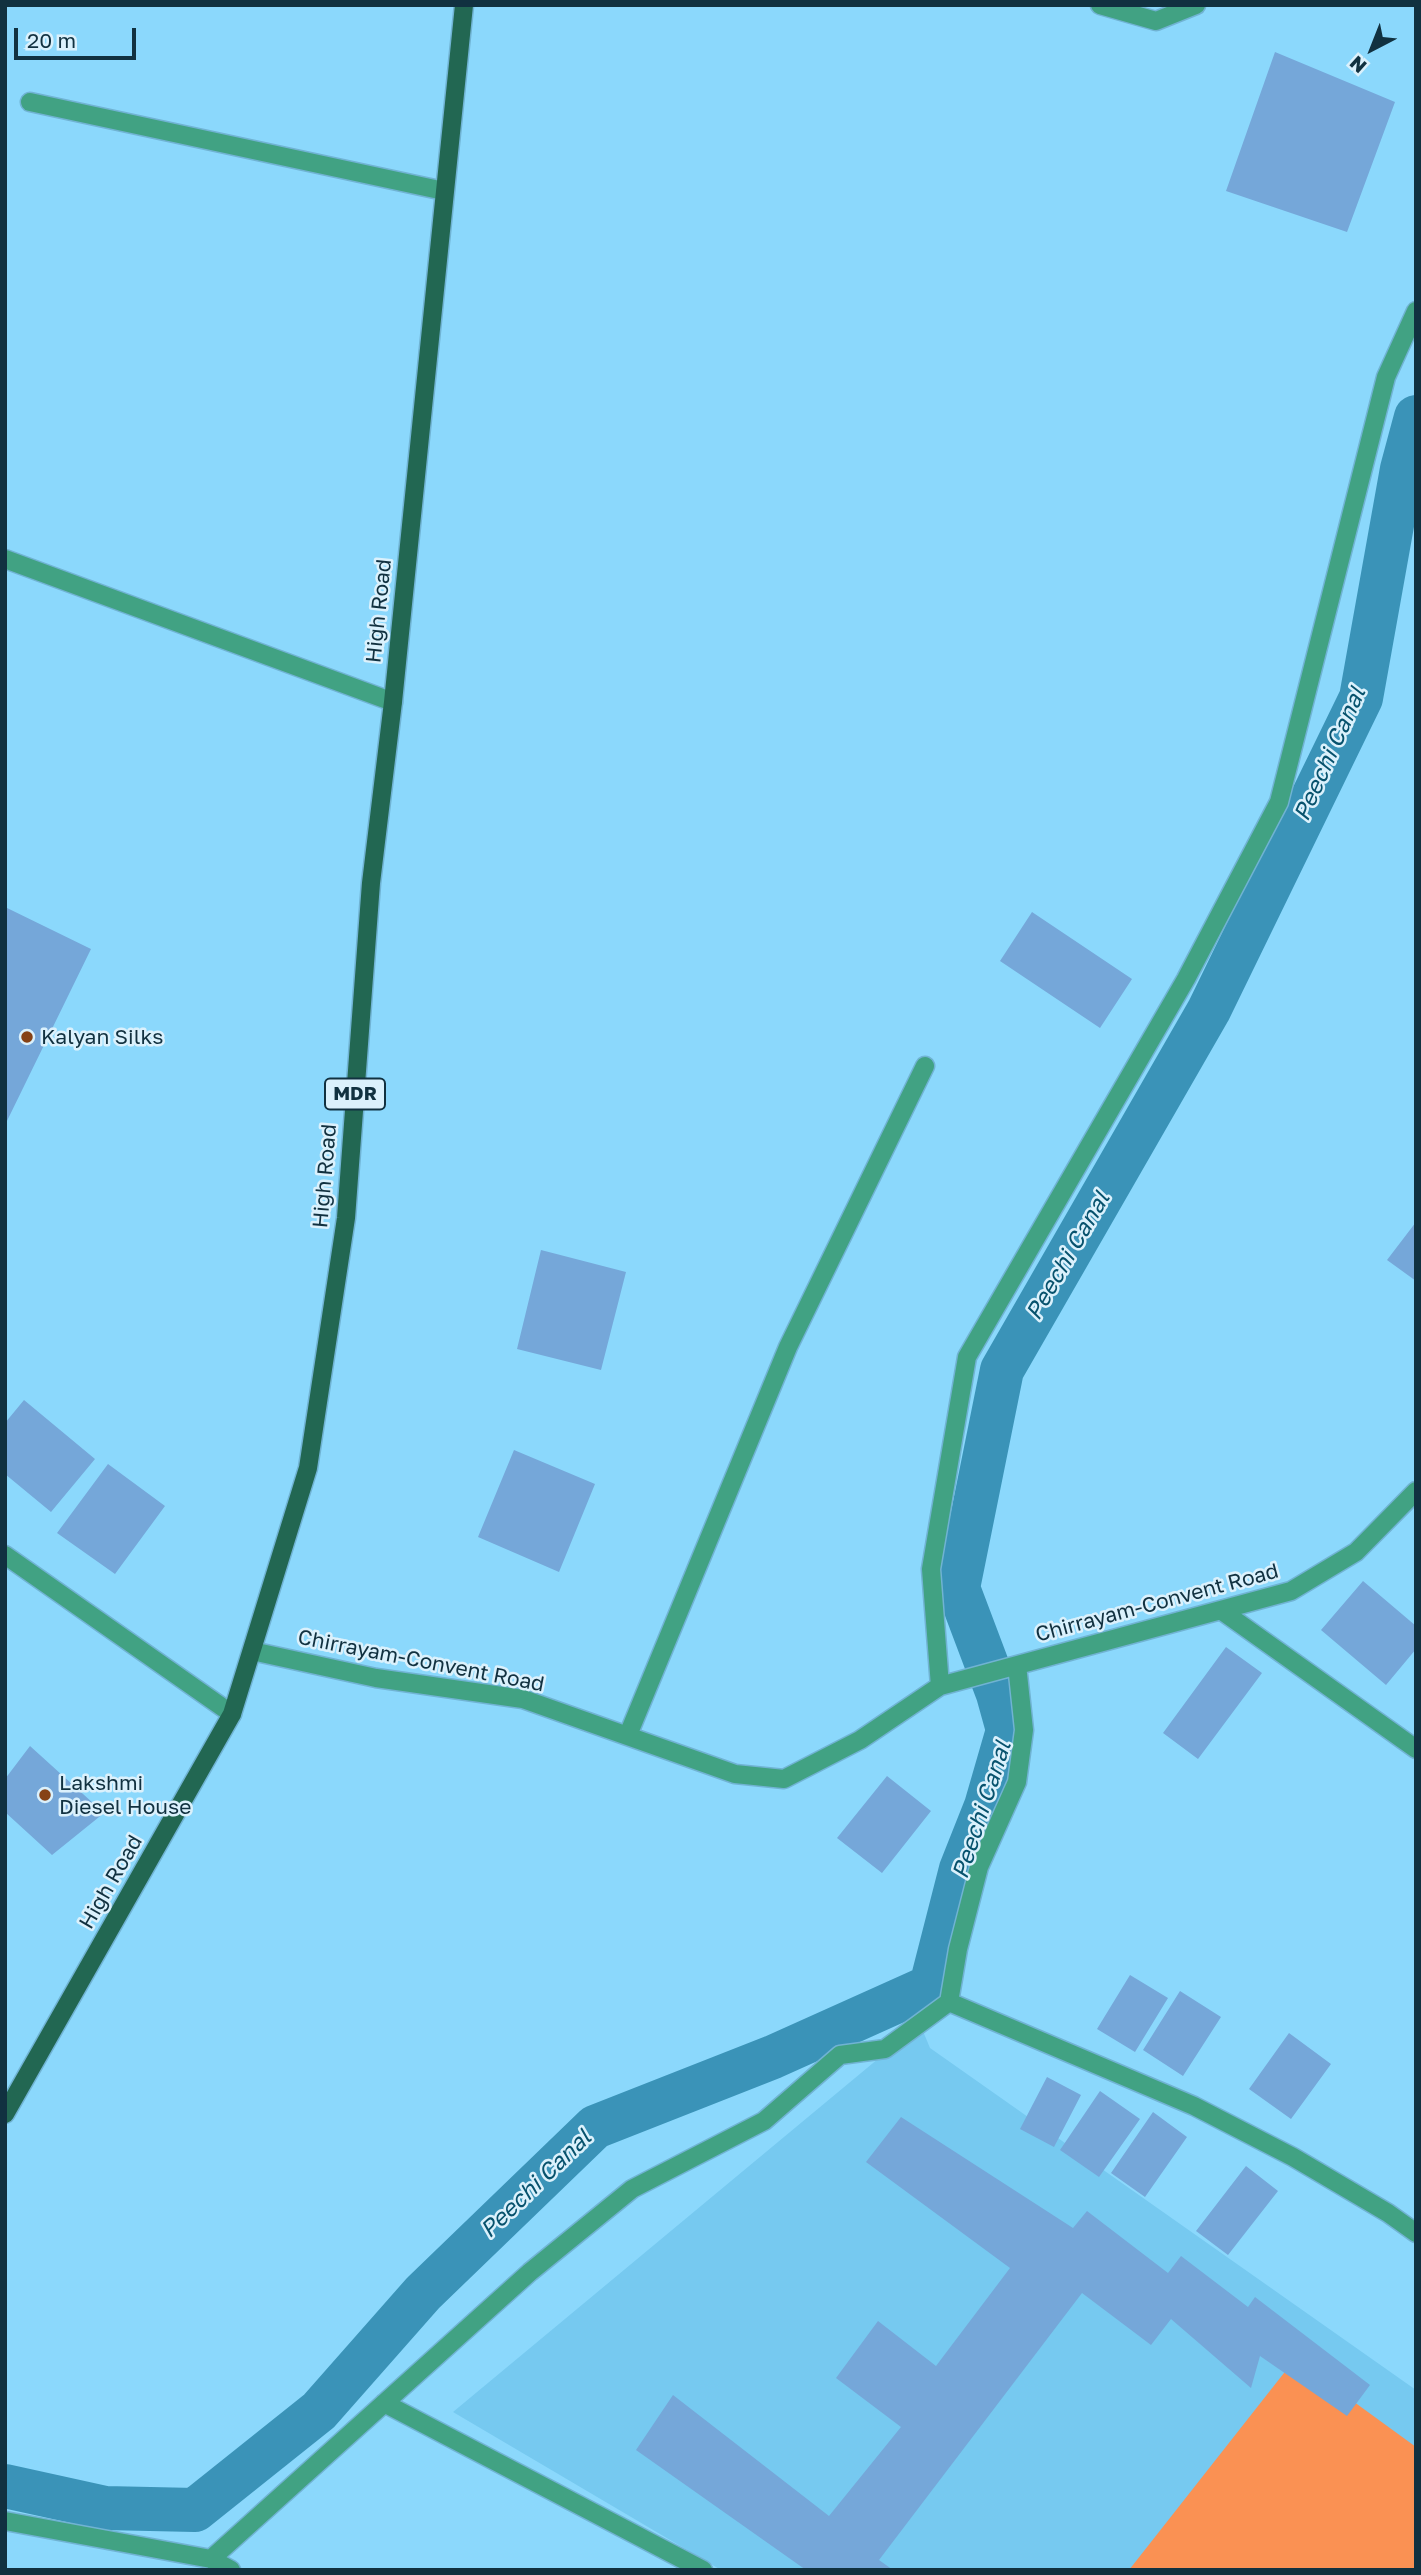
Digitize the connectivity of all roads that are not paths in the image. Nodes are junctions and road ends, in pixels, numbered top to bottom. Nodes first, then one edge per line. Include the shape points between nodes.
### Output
1 (464, 5) edge
2 (1100, 5) edge
3 (1196, 5) edge
4 (30, 102) dead end
5 (444, 191) junction
6 (1416, 311) edge
7 (5, 559) edge
8 (393, 702) junction
9 (925, 1066) dead end
10 (1416, 1491) edge
11 (5, 1555) edge
12 (1222, 1611) junction
13 (251, 1651) junction
14 (1009, 1667) junction
15 (940, 1686) junction
16 (232, 1714) junction
17 (628, 1735) junction
18 (1416, 1749) edge
19 (949, 2002) junction
20 (5, 2114) edge
21 (1416, 2233) edge
22 (384, 2403) junction
23 (5, 2521) edge
24 (211, 2559) junction
25 (231, 2570) edge
26 (703, 2570) edge

1 - 5 main road, High Road / MDR
2 - 3 street via 1156,21
4 - 5 street
5 - 8 main road, High Road / MDR
6 - 15 street via 1386,377 1279,802 1186,979 967,1357 931,1569
7 - 8 street
8 - 13 main road, High Road / MDR via 371,883 346,1218 308,1468
9 - 17 street via 788,1347
10 - 12 street, Chirrayam-Convent Road via 1356,1552 1291,1591
11 - 16 street
12 - 14 street, Chirrayam-Convent Road
12 - 18 street
13 - 16 main road, High Road / MDR
13 - 17 street, Chirrayam-Convent Road via 376,1678 523,1699
14 - 15 street, Chirrayam-Convent Road
14 - 19 street via 1024,1730 1017,1782 979,1867
15 - 17 street, Chirrayam-Convent Road via 860,1740 784,1779 735,1774
16 - 20 main road, High Road / MDR
19 - 21 street via 1194,2106 1293,2157
19 - 22 street via 885,2049 840,2055 764,2121 632,2189 530,2272
22 - 24 street
22 - 26 street
23 - 24 street
24 - 25 street

